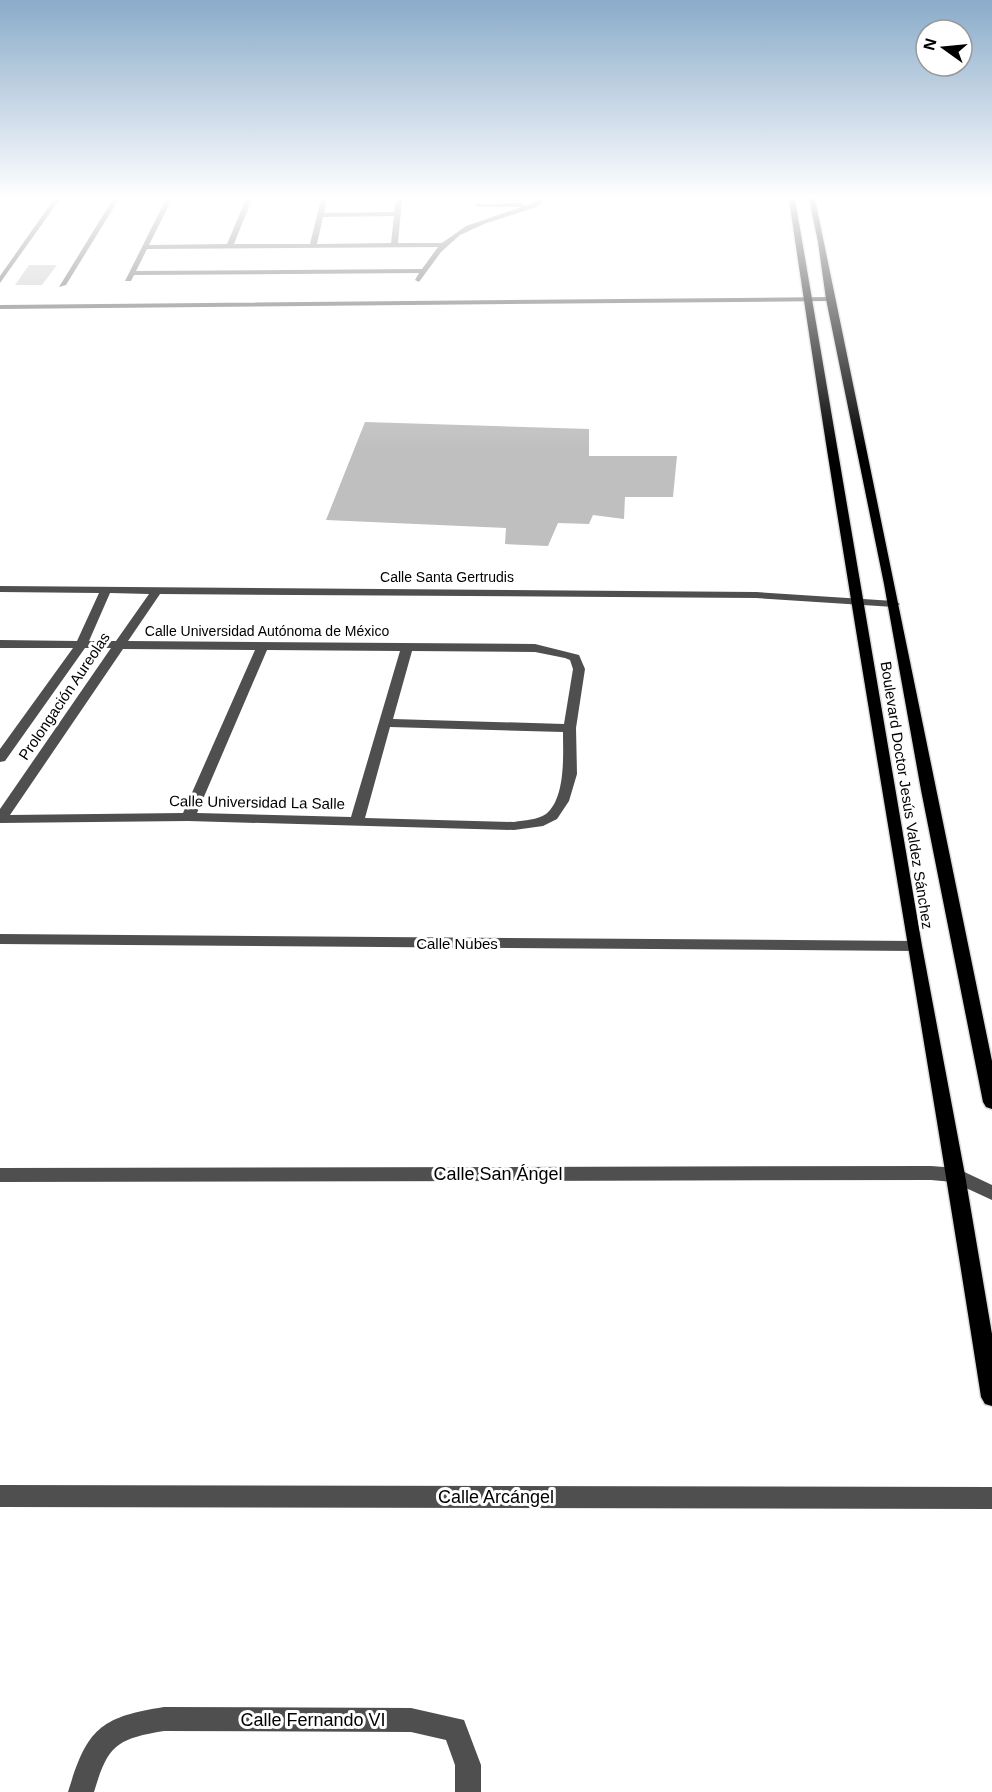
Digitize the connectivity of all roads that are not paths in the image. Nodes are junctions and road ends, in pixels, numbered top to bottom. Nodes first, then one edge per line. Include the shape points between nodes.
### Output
1 (805, 283) edge
2 (827, 283) edge
3 (830, 299) junction
4 (808, 300) junction
5 (0, 307) edge
6 (0, 589) edge
7 (106, 590) junction
8 (156, 591) junction
9 (857, 600) junction
10 (894, 604) junction
11 (0, 644) edge
12 (81, 646) junction
13 (118, 646) junction
14 (263, 646) junction
15 (407, 647) junction
16 (386, 723) junction
17 (570, 728) junction
18 (0, 758) edge
19 (188, 817) junction
20 (0, 819) edge
21 (357, 820) junction
22 (0, 939) edge
23 (914, 946) junction
24 (992, 1102) edge
25 (956, 1174) junction
26 (0, 1175) edge
27 (992, 1193) edge
28 (992, 1396) edge
29 (0, 1496) edge
30 (992, 1498) edge
31 (81, 1792) edge
32 (468, 1792) edge

1 - 4 main road, Boulevard Doctor Jesús Valdez Sánchez
2 - 3 main road, Boulevard Doctor Jesús Valdez Sánchez
3 - 4 street
3 - 10 main road, Boulevard Doctor Jesús Valdez Sánchez
4 - 5 street
4 - 9 main road, Boulevard Doctor Jesús Valdez Sánchez
6 - 7 street, Calle Santa Gertrudis
7 - 8 street, Calle Santa Gertrudis
7 - 12 street, Prolongación Aureolas
8 - 9 street, Calle Santa Gertrudis via 756,595
8 - 13 street, Prolongación Aureolas
9 - 10 street, Calle Santa Gertrudis
9 - 23 main road, Boulevard Doctor Jesús Valdez Sánchez
10 - 24 main road, Boulevard Doctor Jesús Valdez Sánchez
11 - 12 street, Calle Universidad Autónoma de México
12 - 13 street, Calle Universidad Autónoma de México
12 - 18 street, Prolongación Aureolas
13 - 14 street, Calle Universidad Autónoma de México
13 - 20 street, Prolongación Aureolas
14 - 15 street, Calle Universidad Autónoma de México
14 - 19 street
15 - 16 street
15 - 17 street, Calle Universidad Autónoma de México via 535,648 569,655 579,669
16 - 17 street
16 - 21 street
17 - 21 street, Calle Universidad La Salle via 570,774 562,801 552,816 538,823 514,826
19 - 20 street, Calle Universidad La Salle
19 - 21 street, Calle Universidad La Salle
22 - 23 street, Calle Nubes
23 - 25 main road, Boulevard Doctor Jesús Valdez Sánchez
25 - 26 street, Calle San Ángel
25 - 27 street, Calle San Ángel
25 - 28 main road, Boulevard Doctor Jesús Valdez Sánchez
29 - 30 street, Calle Arcángel
31 - 32 street, Calle Fernando VI via 91,1759 107,1735 132,1723 164,1719 434,1723 455,1730 468,1765

